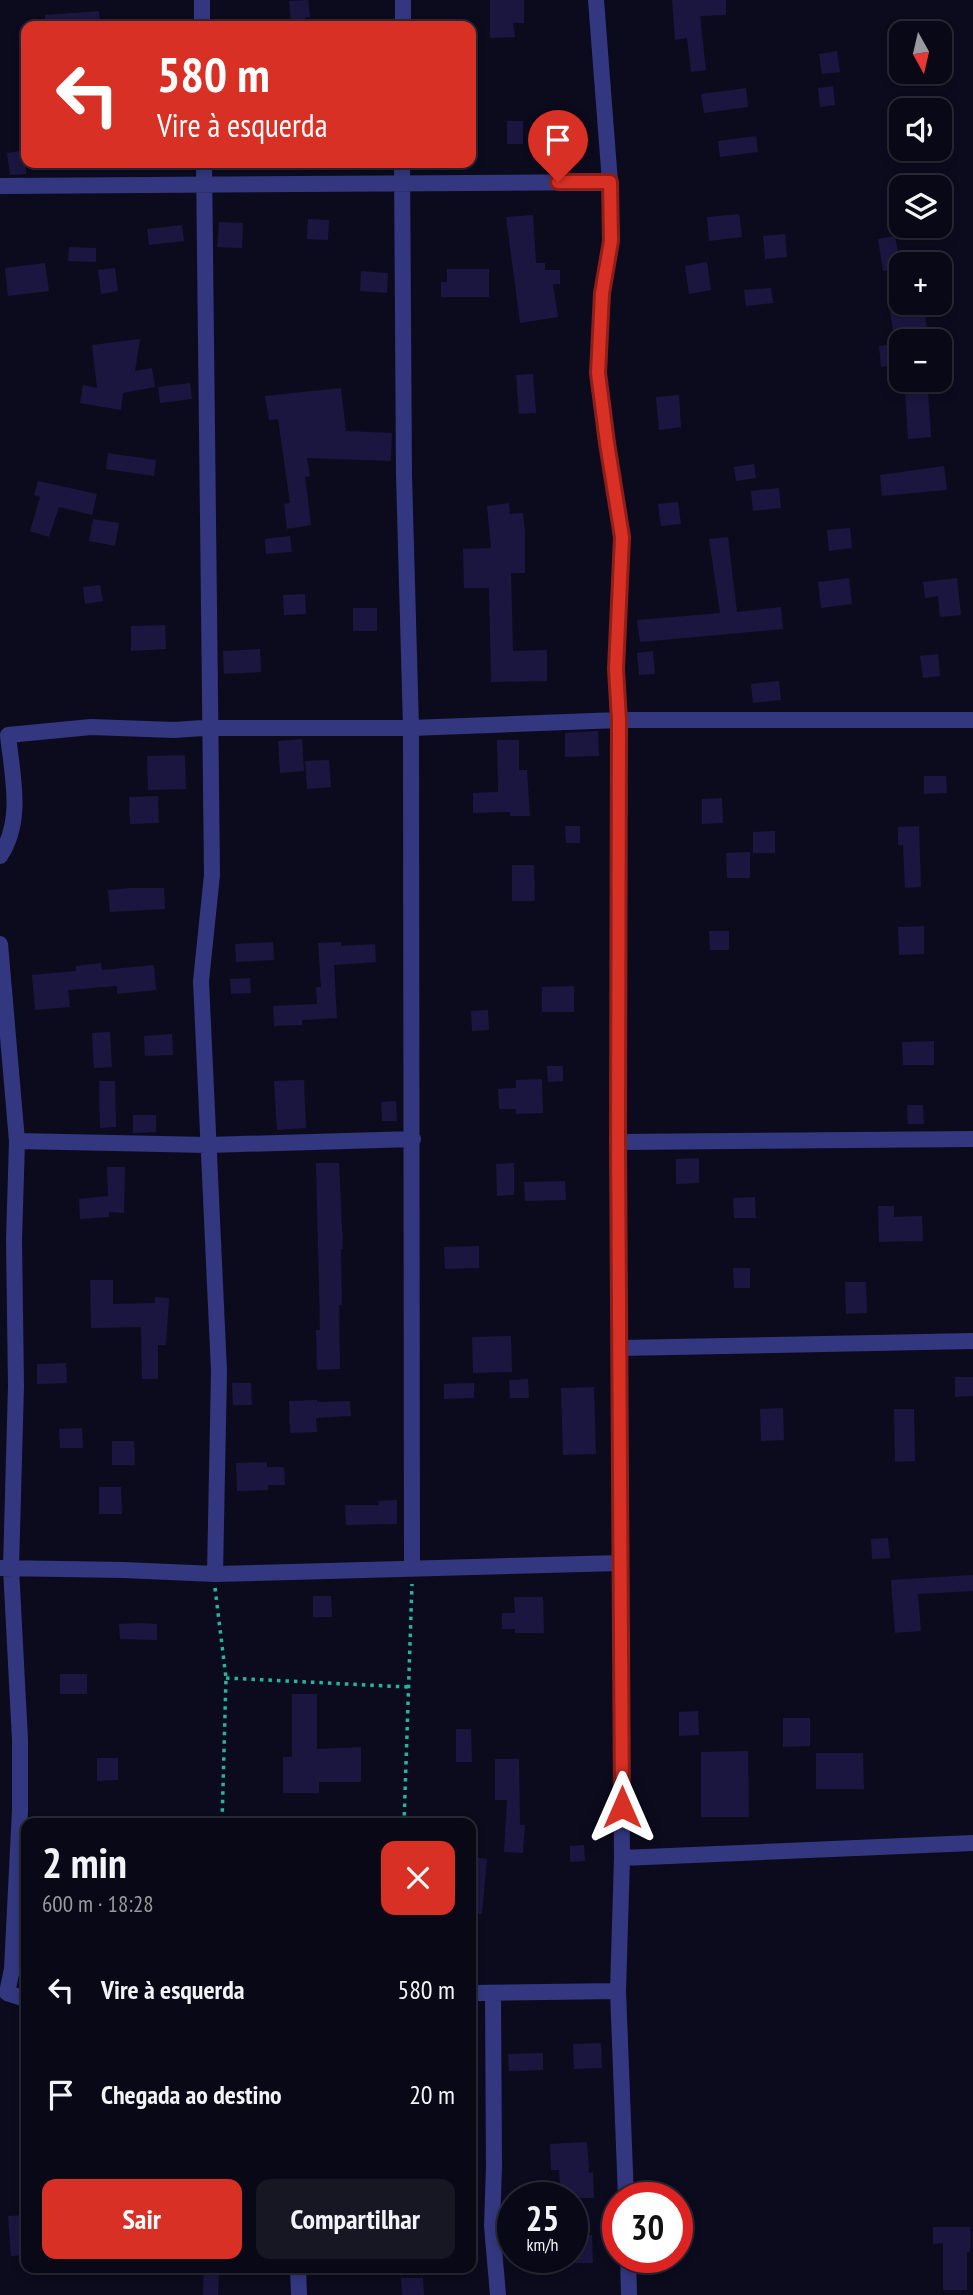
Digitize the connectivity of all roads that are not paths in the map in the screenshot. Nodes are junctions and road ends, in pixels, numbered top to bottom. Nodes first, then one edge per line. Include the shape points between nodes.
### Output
1 (202, 0) edge
2 (403, 0) edge
3 (596, 0) edge
4 (202, 21) edge
5 (403, 21) edge
6 (204, 168) edge
7 (402, 168) edge
8 (610, 182) junction
9 (402, 183) junction
10 (205, 184) junction
11 (0, 186) edge
12 (619, 720) junction
13 (973, 720) edge
14 (411, 728) junction
15 (212, 729) junction
16 (0, 856) edge
17 (0, 944) edge
18 (413, 1139) junction
19 (973, 1139) edge
20 (17, 1141) junction
21 (618, 1142) junction
22 (208, 1145) junction
23 (973, 1341) edge
24 (620, 1348) junction
25 (621, 1563) junction
26 (6, 1568) edge
27 (412, 1569) junction
28 (215, 1574) junction
29 (973, 1843) edge
30 (622, 1858) junction
31 (618, 1991) junction
32 (4, 1993) edge
33 (476, 1993) edge
34 (493, 1993) junction
35 (21, 1998) edge
36 (624, 2182) edge
37 (298, 2273) edge
38 (628, 2273) edge
39 (299, 2295) edge
40 (498, 2295) edge
41 (629, 2295) edge

1 - 4 street
2 - 5 street
3 - 8 street
6 - 10 street
7 - 9 street
8 - 9 street
8 - 12 street via 611,241 602,293 598,373 622,537 616,669
9 - 10 street
9 - 14 street
10 - 11 street
10 - 15 street
12 - 13 street
12 - 14 street
12 - 21 street
14 - 15 street
14 - 18 street
15 - 16 street via 91,727 8,735 16,810 9,842
15 - 22 street via 212,876 201,982
17 - 20 street
18 - 22 street
18 - 27 street
19 - 21 street
20 - 22 street
20 - 26 street via 16,1386
21 - 24 street
22 - 28 street via 219,1371
23 - 24 street
24 - 25 street
25 - 27 street
25 - 30 street
26 - 28 street
26 - 32 street via 20,1740 20,1810 12,1969
27 - 28 street
29 - 30 street
30 - 31 street
31 - 34 street
31 - 36 street
32 - 35 street
33 - 34 street
34 - 40 street via 492,2226
37 - 39 street
38 - 41 street

